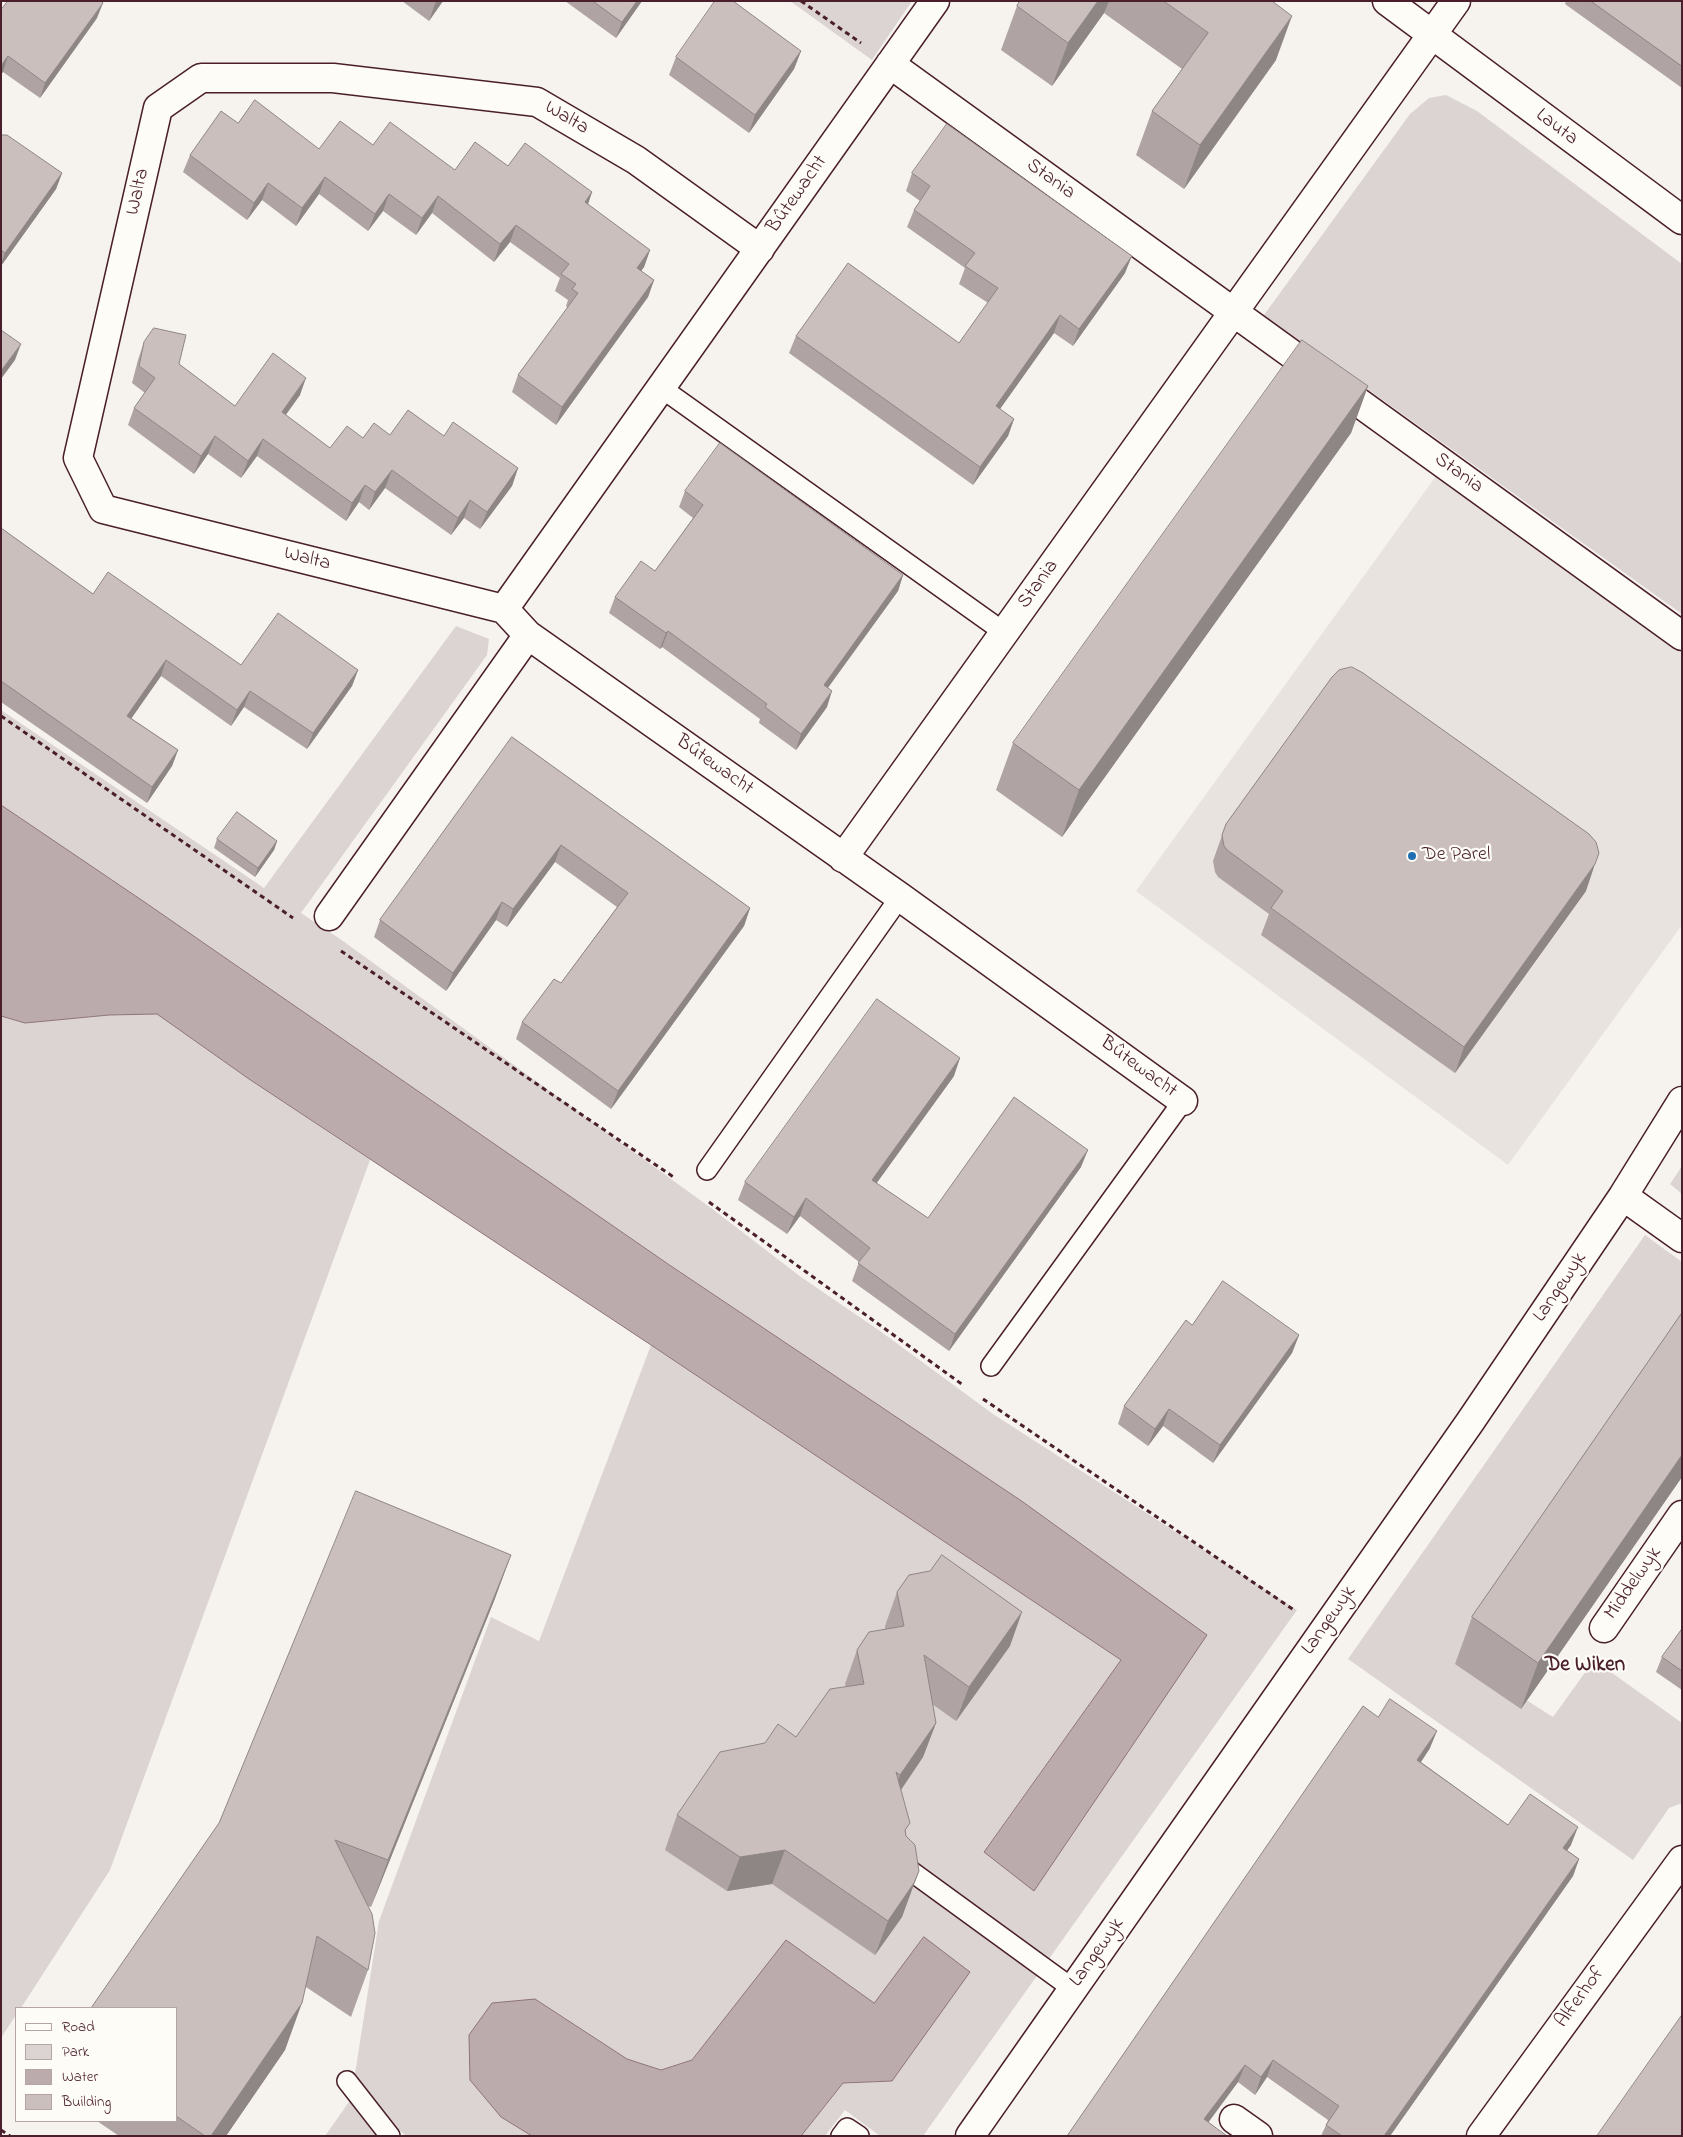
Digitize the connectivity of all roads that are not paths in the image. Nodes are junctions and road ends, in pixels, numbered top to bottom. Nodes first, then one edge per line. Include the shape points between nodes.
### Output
1 (935, 1) edge
2 (1387, 1) edge
3 (1456, 1) edge
4 (1432, 35) junction
5 (890, 64) junction
6 (1682, 220) edge
7 (760, 249) junction
8 (1234, 313) junction
9 (660, 387) junction
10 (504, 609) junction
11 (1005, 633) junction
12 (528, 635) junction
13 (1682, 636) edge
14 (843, 858) junction
15 (900, 897) junction
16 (329, 916) dead end
17 (1183, 1101) joint
18 (1682, 1101) edge
19 (707, 1170) dead end
20 (1622, 1196) junction
21 (1682, 1238) edge
22 (991, 1366) dead end
23 (1682, 1515) edge
24 (1604, 1628) dead end
25 (1682, 1860) edge
26 (904, 1866) edge
27 (1073, 1990) junction
28 (346, 2081) dead end
29 (1234, 2119) dead end
30 (390, 2136) edge
31 (841, 2136) edge
32 (859, 2136) edge
33 (970, 2136) edge
34 (1258, 2136) edge
35 (1481, 2136) edge

1 - 5 street, Bûtewacht
2 - 4 street, Lauta
3 - 4 street, Stania
4 - 6 street, Lauta
4 - 8 street, Stania
5 - 7 street, Bûtewacht
5 - 8 street, Stania
7 - 9 street, Bûtewacht
7 - 10 street, Walta via 636,160 537,102 333,78 201,78 158,108 78,458 103,509
8 - 11 street, Stania
8 - 13 street, Stania
9 - 10 street, Bûtewacht
9 - 11 lane
10 - 12 street, Bûtewacht
11 - 14 street, Stania
12 - 14 street, Bûtewacht
12 - 16 street
14 - 15 street, Bûtewacht
15 - 17 street, Bûtewacht
15 - 19 lane
17 - 22 lane, Bûtewacht
18 - 20 street, Langewyk
20 - 21 street
20 - 27 street, Langewyk via 1470,1422
23 - 24 street, Middelwyk
25 - 35 street, Alferhof
26 - 27 lane
27 - 33 street, Langewyk
28 - 30 lane
29 - 34 street
31 - 32 lane via 847,2128

